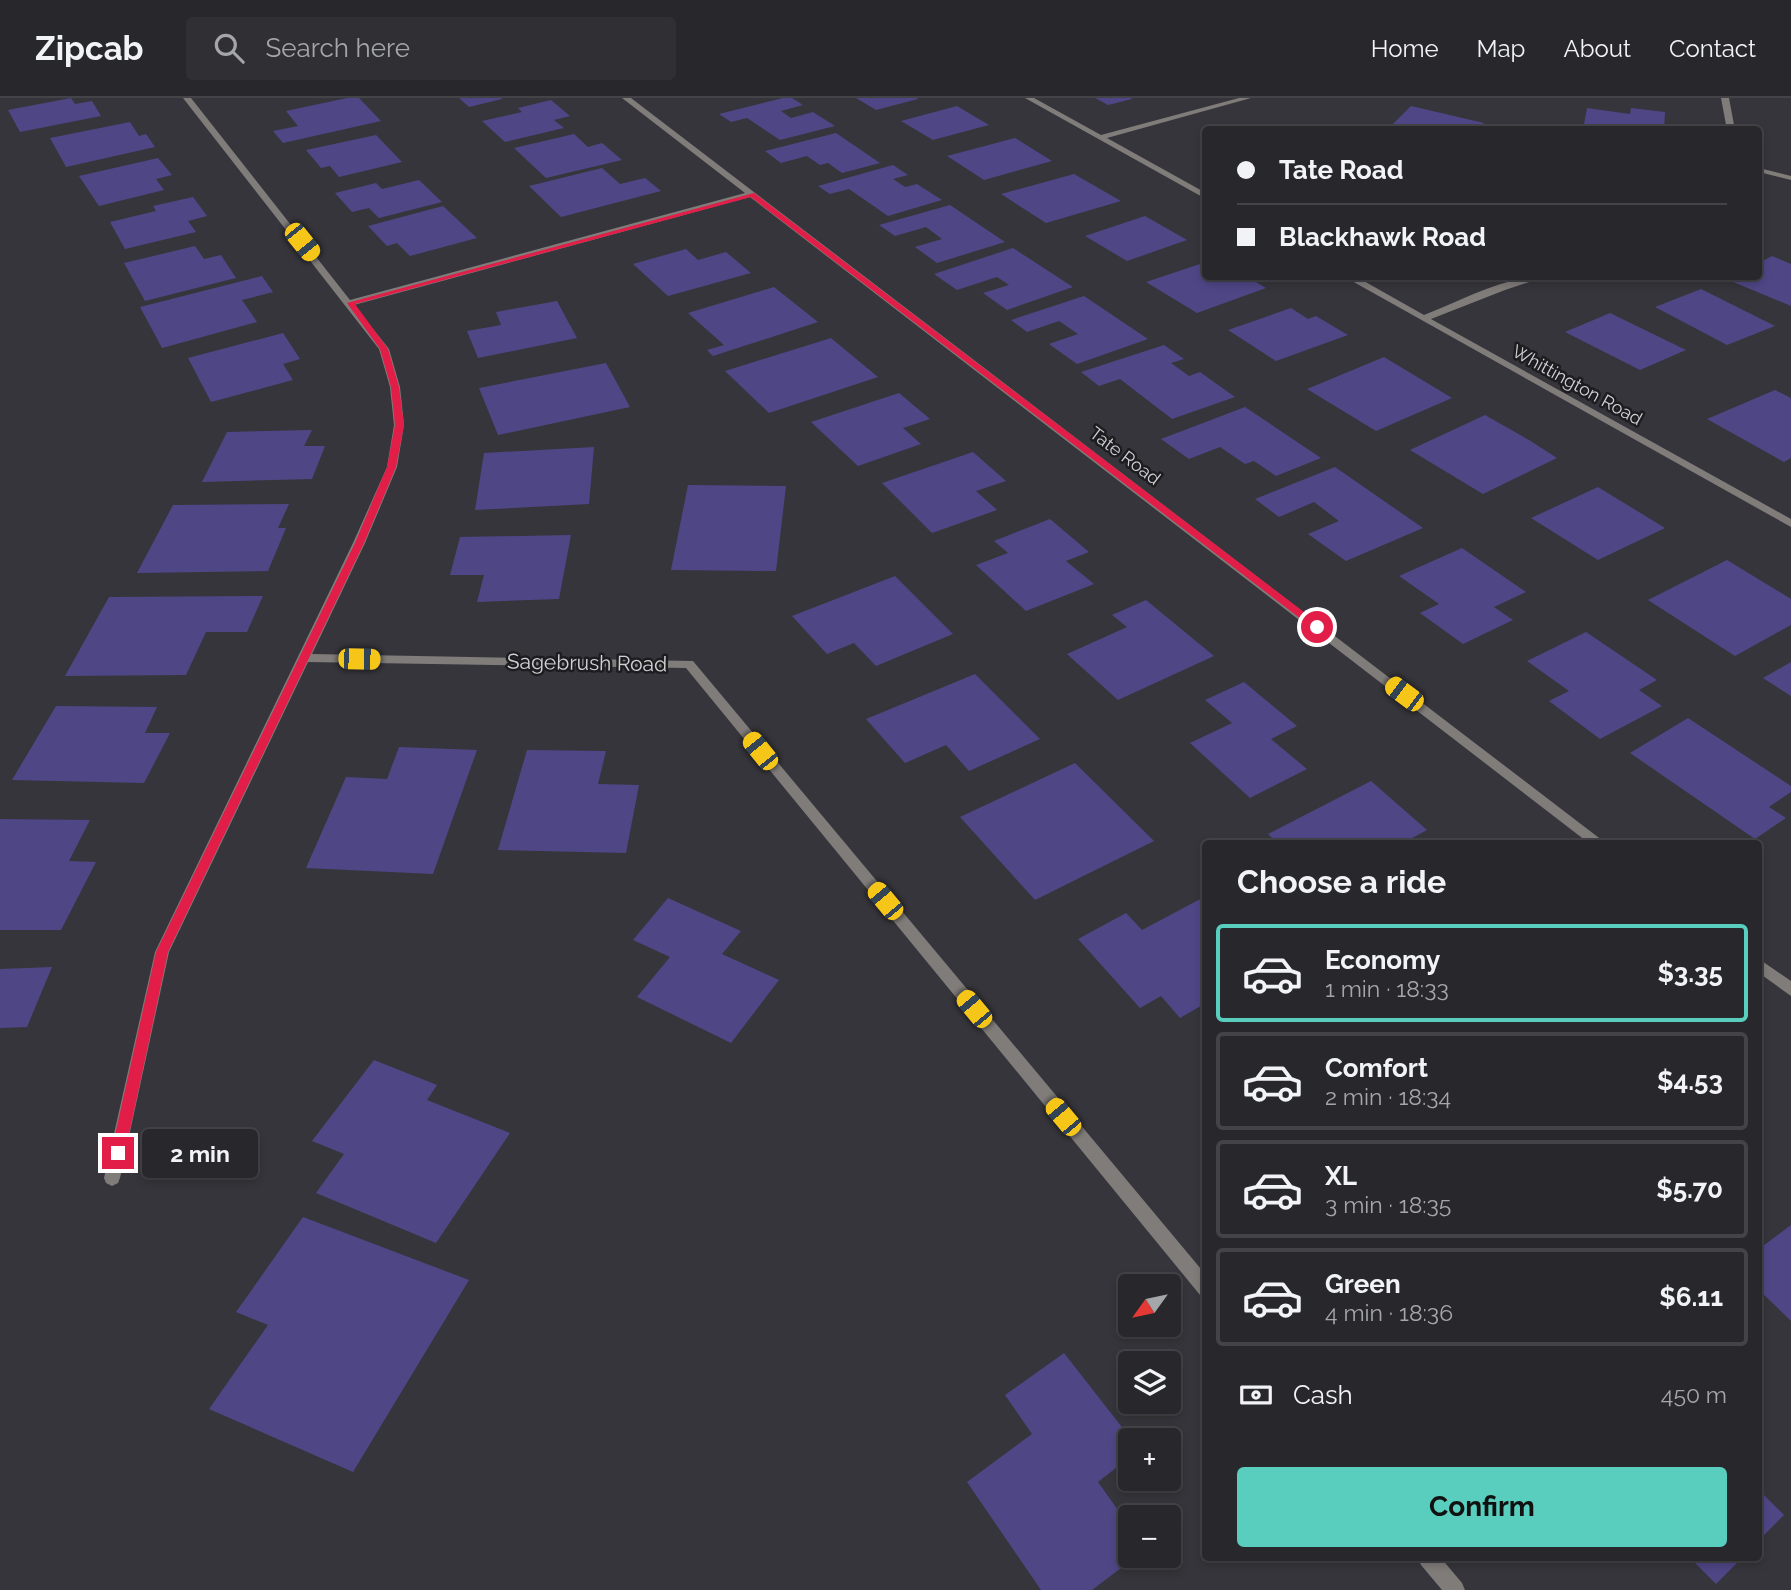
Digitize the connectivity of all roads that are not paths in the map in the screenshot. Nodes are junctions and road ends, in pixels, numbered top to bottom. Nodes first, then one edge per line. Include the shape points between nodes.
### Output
1 (187, 98) edge
2 (626, 98) edge
3 (1029, 98) edge
4 (1247, 98) edge
5 (1725, 98) edge
6 (1730, 126) edge
7 (1100, 138) junction
8 (1762, 171) edge
9 (1791, 178) edge
10 (752, 194) junction
11 (1202, 195) edge
12 (1354, 280) edge
13 (1529, 280) edge
14 (350, 303) junction
15 (1423, 319) junction
16 (1791, 524) edge
17 (304, 658) junction
18 (1595, 840) edge
19 (1762, 967) edge
20 (1791, 990) edge
21 (112, 1178) dead end
22 (1202, 1284) edge
23 (1431, 1561) edge
24 (1455, 1590) edge

1 - 14 street
2 - 10 street, Tate Road
3 - 7 street
4 - 7 street
5 - 6 street
7 - 11 street
8 - 9 street
10 - 14 street
10 - 18 street, Tate Road
12 - 15 street, Whittington Road
13 - 15 street
14 - 17 street via 384,349 400,425 392,467
15 - 16 street, Whittington Road
17 - 21 street via 162,952
17 - 22 street, Sagebrush Road via 688,664
19 - 20 street
23 - 24 street

